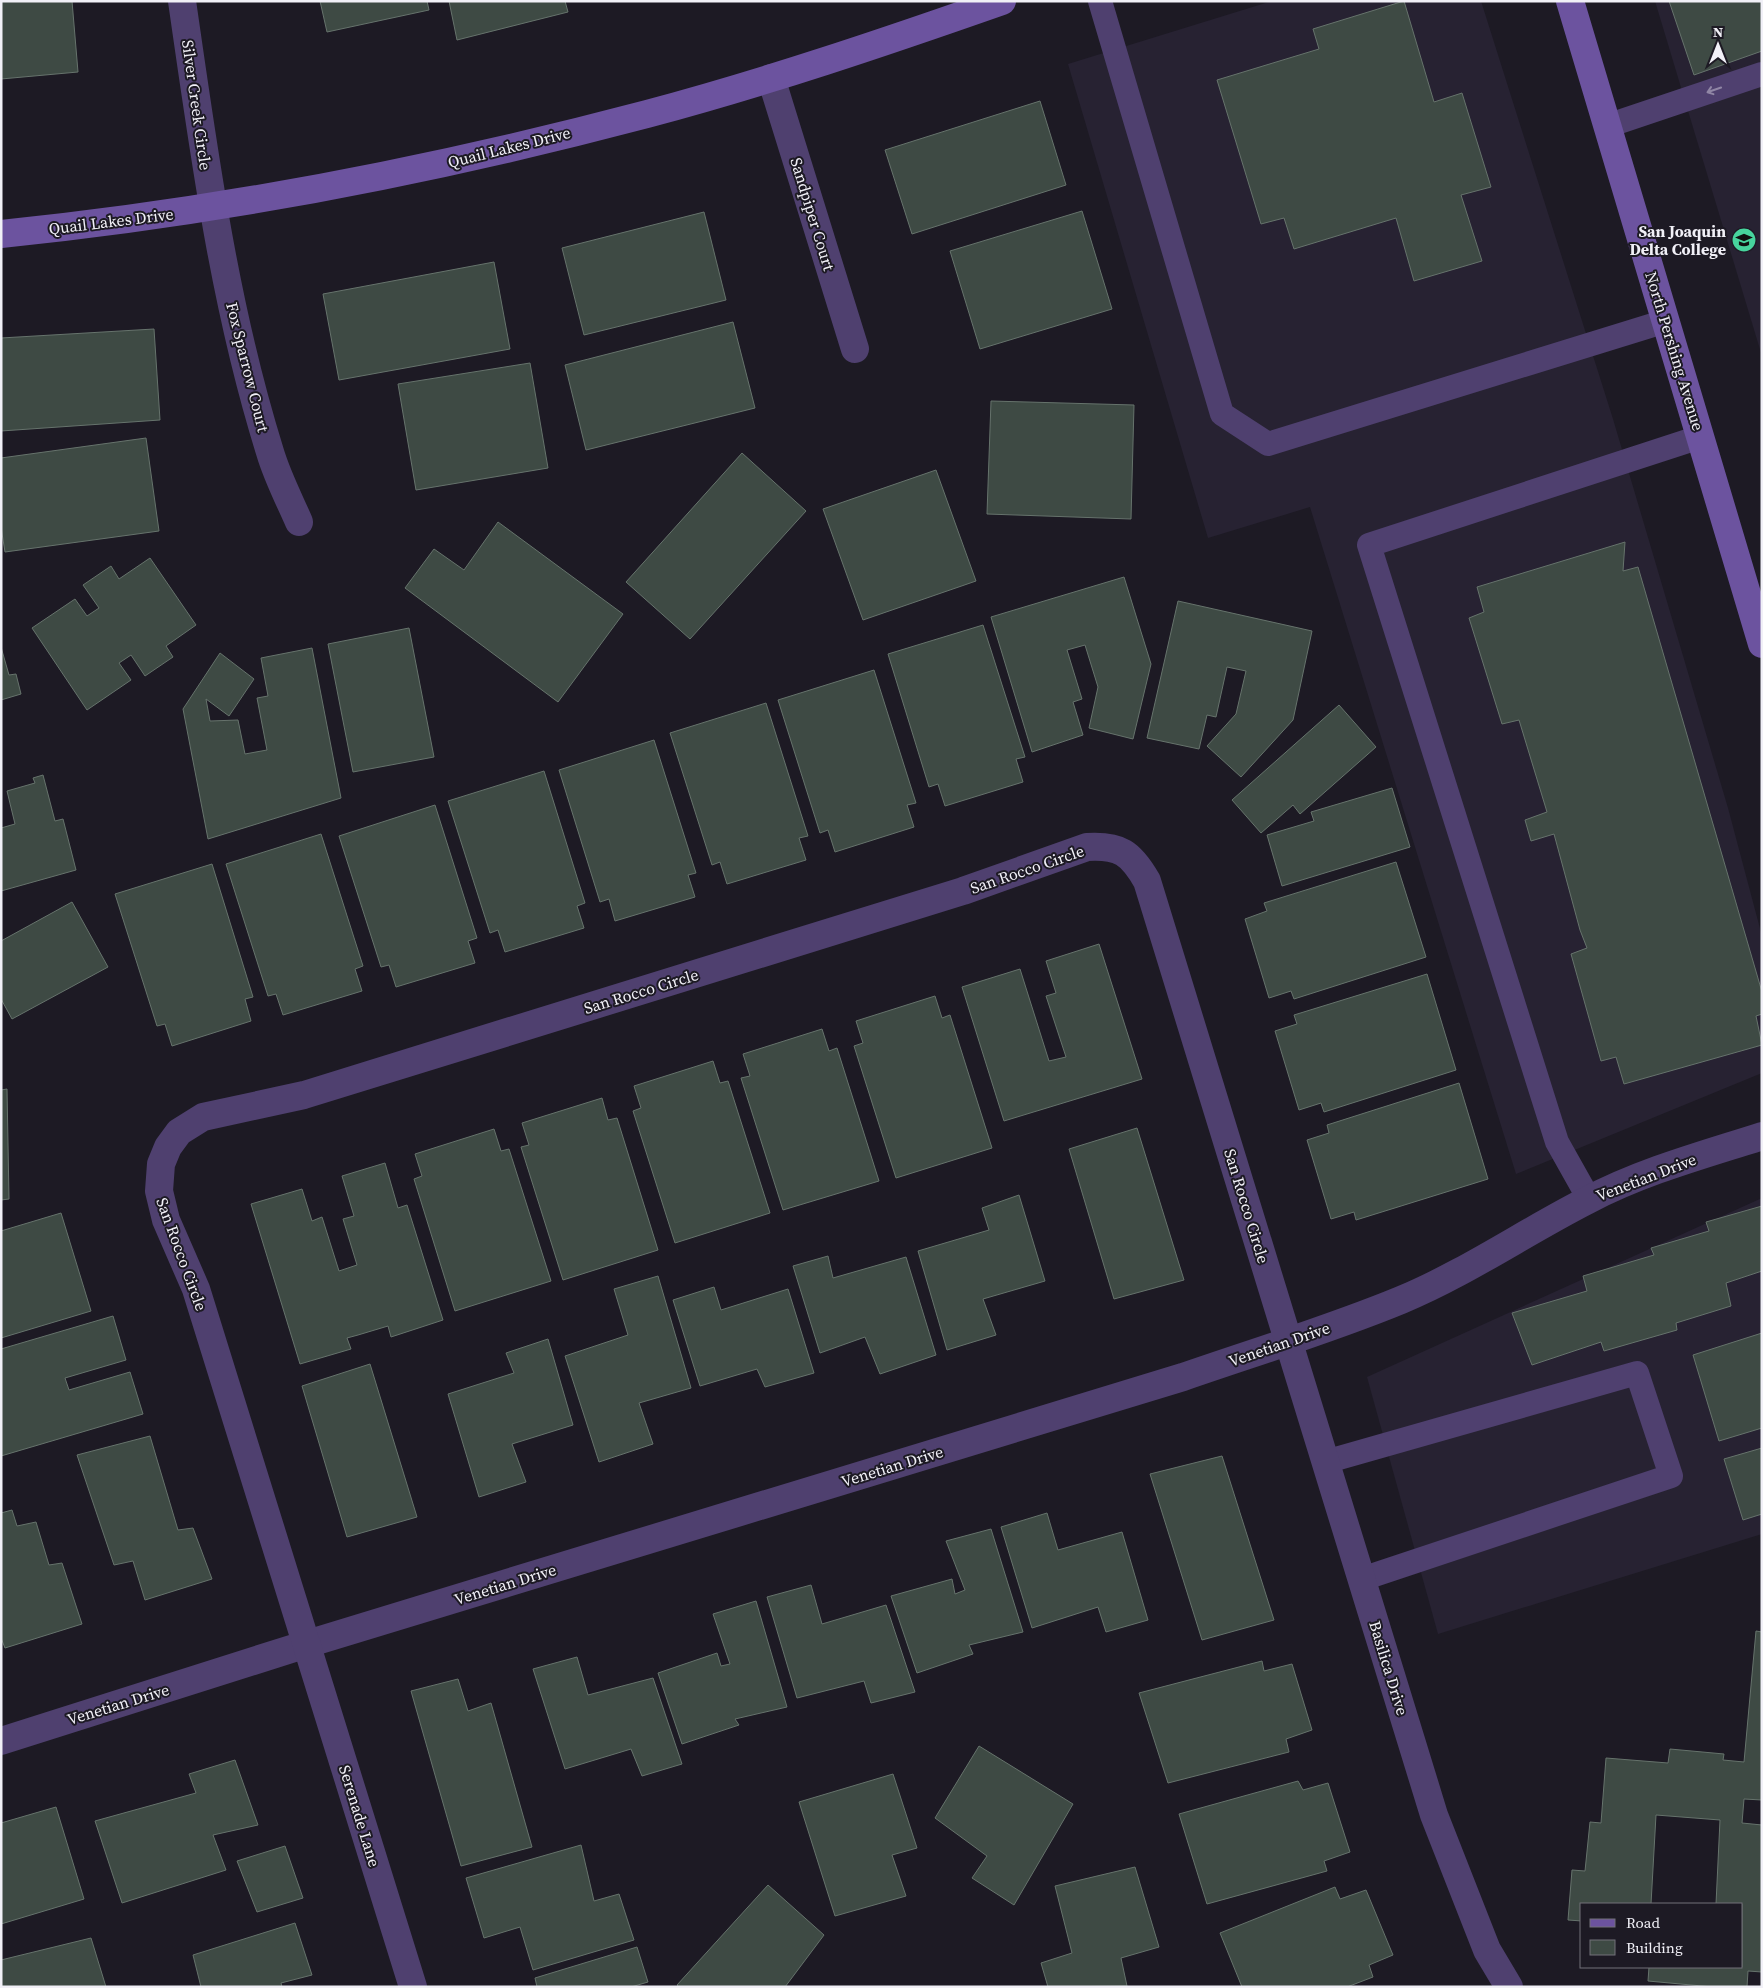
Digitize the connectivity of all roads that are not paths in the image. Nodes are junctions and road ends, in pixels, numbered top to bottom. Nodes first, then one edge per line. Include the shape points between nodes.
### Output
1 (182, 1) edge
2 (1100, 1) edge
3 (1570, 1) edge
4 (995, 2) edge
5 (1761, 74) edge
6 (771, 78) junction
7 (1608, 126) junction
8 (212, 208) junction
9 (1, 234) edge
10 (1666, 321) junction
11 (856, 350) dead end
12 (1700, 437) junction
13 (299, 522) dead end
14 (1762, 644) edge
15 (1762, 1136) edge
16 (1589, 1199) junction
17 (1288, 1341) junction
18 (1326, 1462) junction
19 (1362, 1578) junction
20 (307, 1644) junction
21 (1, 1741) edge
22 (413, 1987) edge
23 (1509, 1987) edge

1 - 8 street, Silver Creek Circle
2 - 10 lane via 1222,414 1268,444
3 - 7 main road, North Pershing Avenue
4 - 6 main road, Quail Lakes Drive via 901,37
5 -> 7 lane
6 - 8 main road, Quail Lakes Drive via 647,114 426,168
6 - 11 street, Sandpiper Court
7 - 10 main road, North Pershing Avenue
8 - 9 main road, Quail Lakes Drive
8 - 13 street, Fox Sparrow Court via 239,335 270,453
10 - 12 main road, North Pershing Avenue
12 - 14 main road, North Pershing Avenue
12 - 16 lane via 1369,545 1557,1142
15 - 16 street, Venetian Drive via 1653,1171
16 - 17 street, Venetian Drive via 1402,1300
17 - 18 street, Basilica Drive
17 - 20 street, Venetian Drive via 1164,1382
17 - 20 street, San Rocco Circle via 1147,881 1124,852 1107,846 1088,847 963,891 304,1095 203,1117 179,1132 168,1147 160,1164 159,1191 166,1220 196,1289
18 - 19 street, Basilica Drive
18 - 19 lane via 1637,1372 1671,1476
19 - 23 street, Basilica Drive via 1434,1815 1487,1950
20 - 21 street, Venetian Drive
20 - 22 street, Serenade Lane

